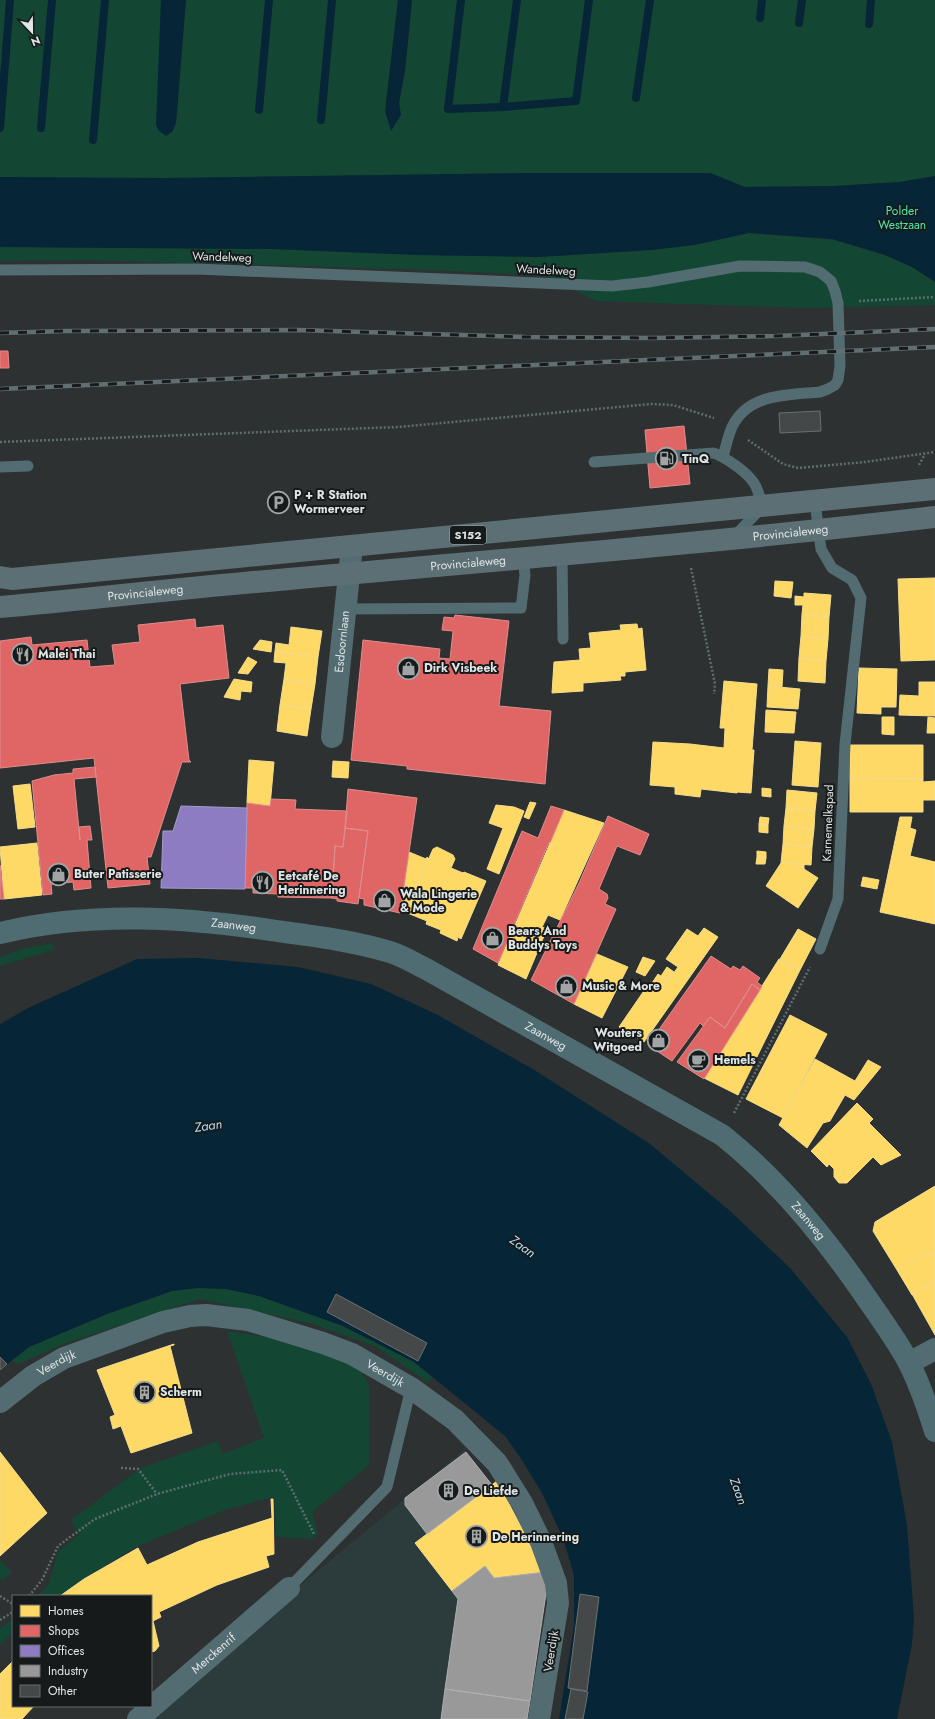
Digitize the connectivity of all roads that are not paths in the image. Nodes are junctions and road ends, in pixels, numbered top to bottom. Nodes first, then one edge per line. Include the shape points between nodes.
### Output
1 (0, 270) edge
2 (723, 456) junction
3 (594, 462) dead end
4 (28, 466) dead end
5 (0, 467) edge
6 (935, 490) edge
7 (815, 502) junction
8 (763, 506) junction
9 (935, 517) edge
10 (819, 530) junction
11 (733, 539) junction
12 (352, 546) junction
13 (562, 554) junction
14 (523, 558) junction
15 (349, 575) junction
16 (0, 578) edge
17 (0, 607) edge
18 (345, 609) junction
19 (563, 639) dead end
20 (332, 738) dead end
21 (0, 933) edge
22 (820, 949) road end
23 (935, 1349) edge
24 (909, 1363) junction
25 (411, 1388) junction
26 (0, 1402) edge
27 (935, 1431) edge
28 (289, 1588) joint
29 (152, 1707) edge
30 (152, 1707) edge
31 (138, 1719) edge
32 (539, 1719) edge

1 - 2 lane, Wandelweg via 204,269 612,286 740,266 805,268 820,272 830,281 838,303 838,380 835,385 820,392 764,398 744,411 732,427
2 - 3 lane via 714,453
2 - 8 lane via 754,482
4 - 5 lane
6 - 7 main road, S152
7 - 8 main road, S152
7 - 10 lane, Karnemelkspad
8 - 11 lane
8 - 12 main road, S152
9 - 10 main road, Provincialeweg / S152
10 - 11 main road, Provincialeweg / S152
10 - 22 lane, Karnemelkspad via 821,549 832,568 852,580 861,598 845,744 838,899
11 - 13 main road, Provincialeweg / S152
12 - 15 street, Esdoornlaan
12 - 16 main road, S152
13 - 14 main road, Provincialeweg / S152
13 - 19 lane
14 - 15 main road, Provincialeweg / S152
14 - 18 lane via 525,575 521,608
15 - 17 main road, Provincialeweg / S152
15 - 18 street, Esdoornlaan
18 - 20 street, Esdoornlaan
21 - 24 street, Zaanweg via 23,927 83,920 141,918 223,923 311,936 390,952 428,970 722,1135 761,1167 806,1217 855,1281
23 - 24 street
24 - 27 street, Zaanweg
25 - 26 street, Veerdijk via 352,1354 323,1343 248,1320 206,1315 163,1322 64,1358 33,1376
25 - 28 lane via 387,1487
25 - 32 street, Veerdijk via 455,1420 497,1463 518,1496 541,1542 556,1583 558,1603
28 - 29 street, Merckenrif
30 - 31 street, Merckenrif

